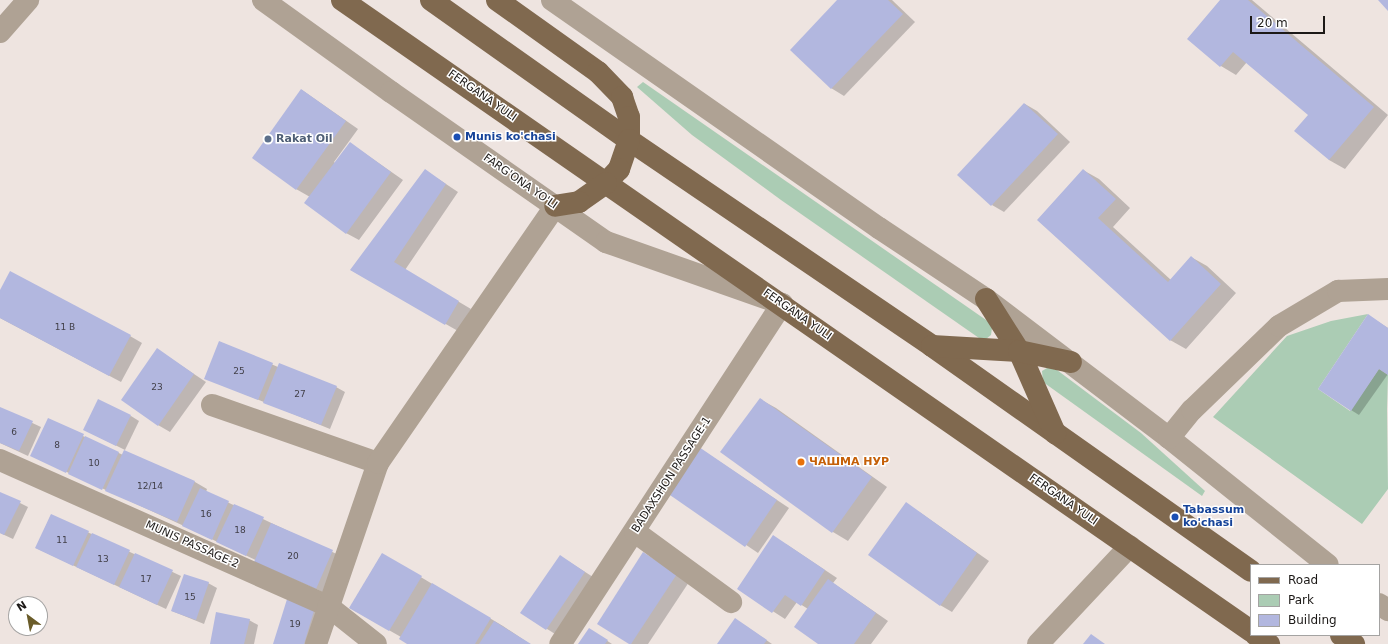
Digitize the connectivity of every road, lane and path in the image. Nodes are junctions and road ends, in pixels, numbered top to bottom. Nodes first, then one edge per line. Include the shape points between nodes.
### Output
1 (28, 0) edge
2 (263, 0) edge
3 (342, 0) edge
4 (431, 0) edge
5 (497, 0) edge
6 (552, 0) edge
7 (0, 32) edge
8 (629, 140) junction
9 (606, 183) junction
10 (555, 206) junction
11 (1388, 289) edge
12 (986, 299) junction
13 (782, 304) junction
14 (932, 346) junction
15 (1019, 351) junction
16 (1071, 362) junction
17 (212, 405) dead end
18 (1056, 434) junction
19 (1169, 438) junction
20 (0, 460) edge
21 (378, 463) junction
22 (634, 532) junction
23 (1130, 546) junction
24 (1327, 564) edge
25 (1250, 570) edge
26 (731, 602) dead end
27 (328, 606) junction
28 (1250, 630) edge
29 (1257, 636) edge
30 (1343, 636) edge
31 (316, 644) edge
32 (376, 644) edge
33 (560, 644) edge
34 (1038, 644) edge
35 (1269, 644) edge
36 (1354, 644) edge

1 - 7 street
2 - 10 street, FARG'ONA YO'LI
3 - 9 main road, FERGANA YULI
4 - 8 main road
5 - 8 main road via 598,72 622,96 628,117
6 - 12 street via 879,228
8 - 9 main road via 619,169
8 - 14 main road
9 - 10 main road via 579,202
9 - 13 main road, FERGANA YULI
10 - 13 street, FARG'ONA YO'LI via 606,242
10 - 21 street
11 - 19 street via 1338,291 1279,326 1192,410
12 - 15 main road
12 - 16 street
13 - 22 street, BADAXSHON PASSAGE-1
13 - 23 main road, FERGANA YULI
14 - 15 main road
14 - 18 main road
15 - 16 main road
15 - 18 main road
16 - 19 street
17 - 21 street
18 - 25 main road
19 - 24 street
20 - 27 street, MUNIS PASSAGE-2
21 - 27 street
22 - 26 street
22 - 33 street, BADAXSHON PASSAGE-1
23 - 28 main road, FERGANA YULI
23 - 34 street
27 - 31 street
27 - 32 street, MUNIS PASSAGE-2
29 - 35 main road
30 - 36 main road

